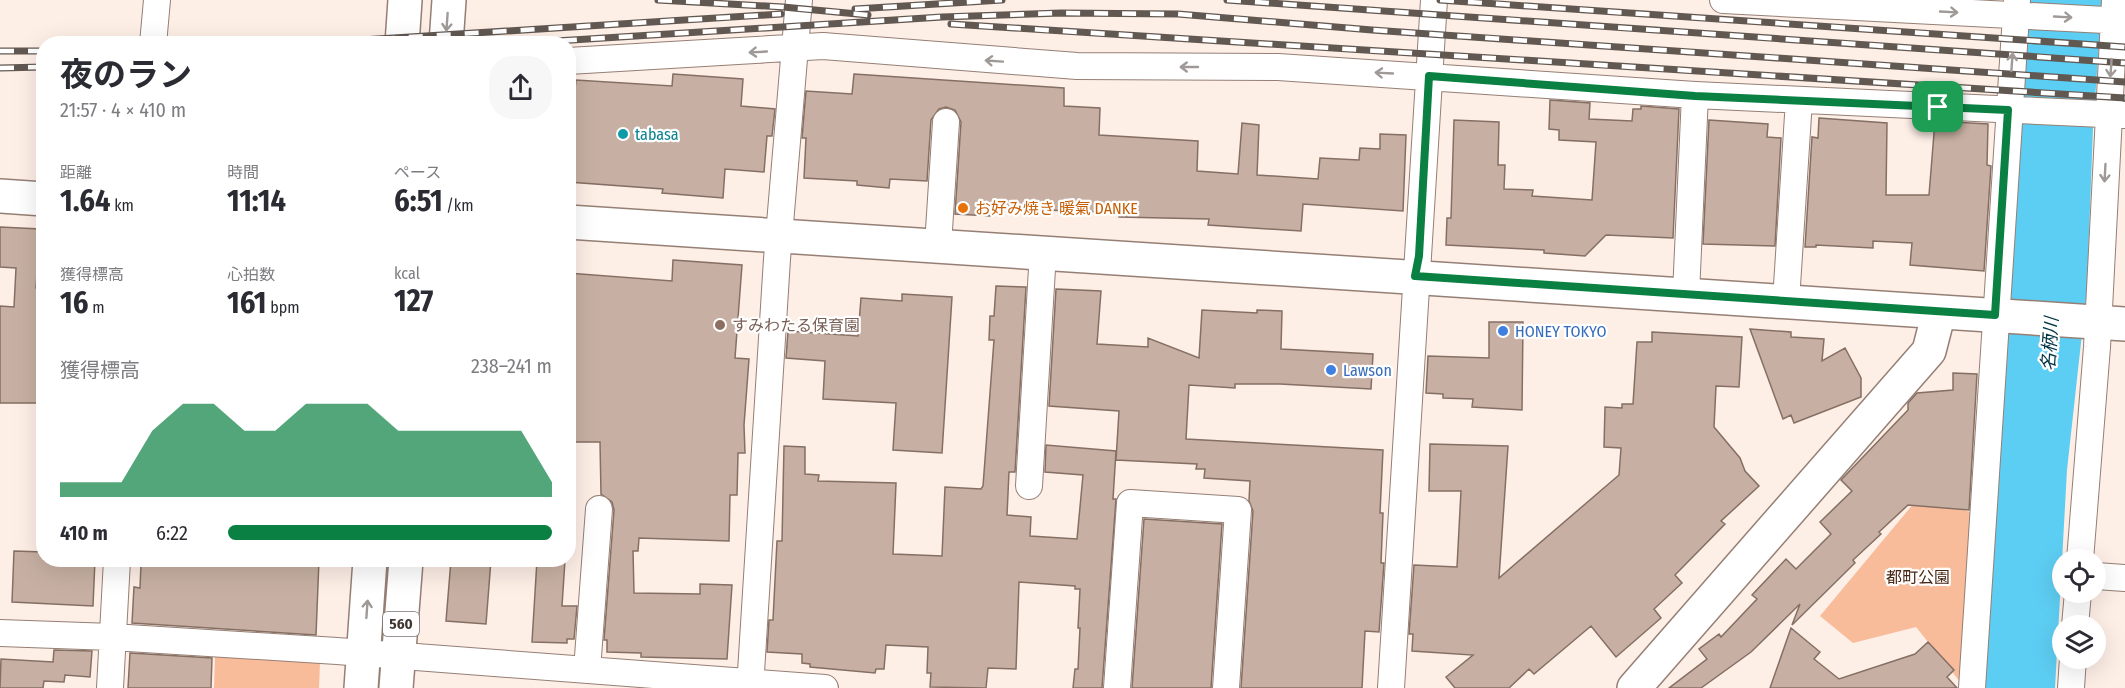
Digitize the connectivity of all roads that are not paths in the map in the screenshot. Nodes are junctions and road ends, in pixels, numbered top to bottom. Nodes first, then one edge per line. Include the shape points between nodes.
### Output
1 (157, 0) edge
2 (405, 0) edge
3 (449, 0) edge
4 (799, 0) edge
5 (1434, 0) edge
6 (1723, 0) edge
7 (1755, 1) edge
8 (2018, 10) edge
9 (2115, 15) edge
10 (154, 36) edge
11 (403, 36) edge
12 (447, 36) edge
13 (796, 50) junction
14 (576, 61) edge
15 (1429, 76) junction
16 (1695, 96) junction
17 (1799, 100) junction
18 (2011, 110) junction
19 (2110, 115) edge
20 (946, 122) dead end
21 (0, 196) edge
22 (36, 198) edge
23 (576, 222) edge
24 (779, 235) junction
25 (938, 245) junction
26 (1043, 252) junction
27 (1415, 276) junction
28 (1686, 294) junction
29 (1786, 301) junction
30 (1939, 312) junction
31 (1999, 316) junction
32 (2104, 323) edge
33 (1029, 486) dead end
34 (598, 509) dead end
35 (2081, 549) edge
36 (117, 567) edge
37 (370, 567) edge
38 (405, 567) edge
39 (2106, 577) edge
40 (2125, 578) edge
41 (0, 633) edge
42 (112, 637) junction
43 (364, 653) junction
44 (399, 656) junction
45 (2073, 669) edge
46 (599, 676) edge
47 (750, 685) edge
48 (110, 688) edge
49 (361, 688) edge
50 (396, 688) edge
51 (825, 688) edge
52 (1117, 688) edge
53 (1226, 688) edge
54 (1391, 688) edge
55 (1634, 688) edge
56 (1972, 688) edge
57 (2072, 688) edge

1 - 10 street
2 - 11 street
3 -> 12 street
4 - 13 street
5 - 15 street
6 - 7 street
7 -> 8 street
8 -> 9 street
18 -> 8 street
9 -> 19 street
13 -> 14 street
15 -> 13 street via 1278,67 1077,66 824,46
13 - 24 street
15 - 16 street
15 - 27 street
16 - 17 street
16 - 28 street
17 - 18 street
17 - 29 street
18 - 19 street
18 - 31 street
19 -> 32 street
20 - 25 street
21 - 22 street
23 - 24 street
24 - 25 street
24 - 47 street
25 - 26 street
26 - 27 street
26 - 33 street
27 - 28 street
27 - 54 street
28 - 29 street
29 - 30 street
30 - 31 street
30 - 55 street via 1929,351
31 - 32 street
31 - 56 street
32 - 35 street
34 - 46 street
36 - 42 street
43 -> 37 street, 560
38 - 44 street, 560
39 - 40 street
41 - 42 street
42 - 43 street
42 - 48 street
43 - 44 street
43 - 49 street, 560
44 - 46 street
44 - 50 street, 560
45 - 57 street
46 - 47 street
47 - 51 street
52 - 53 street via 1130,503 1238,510

